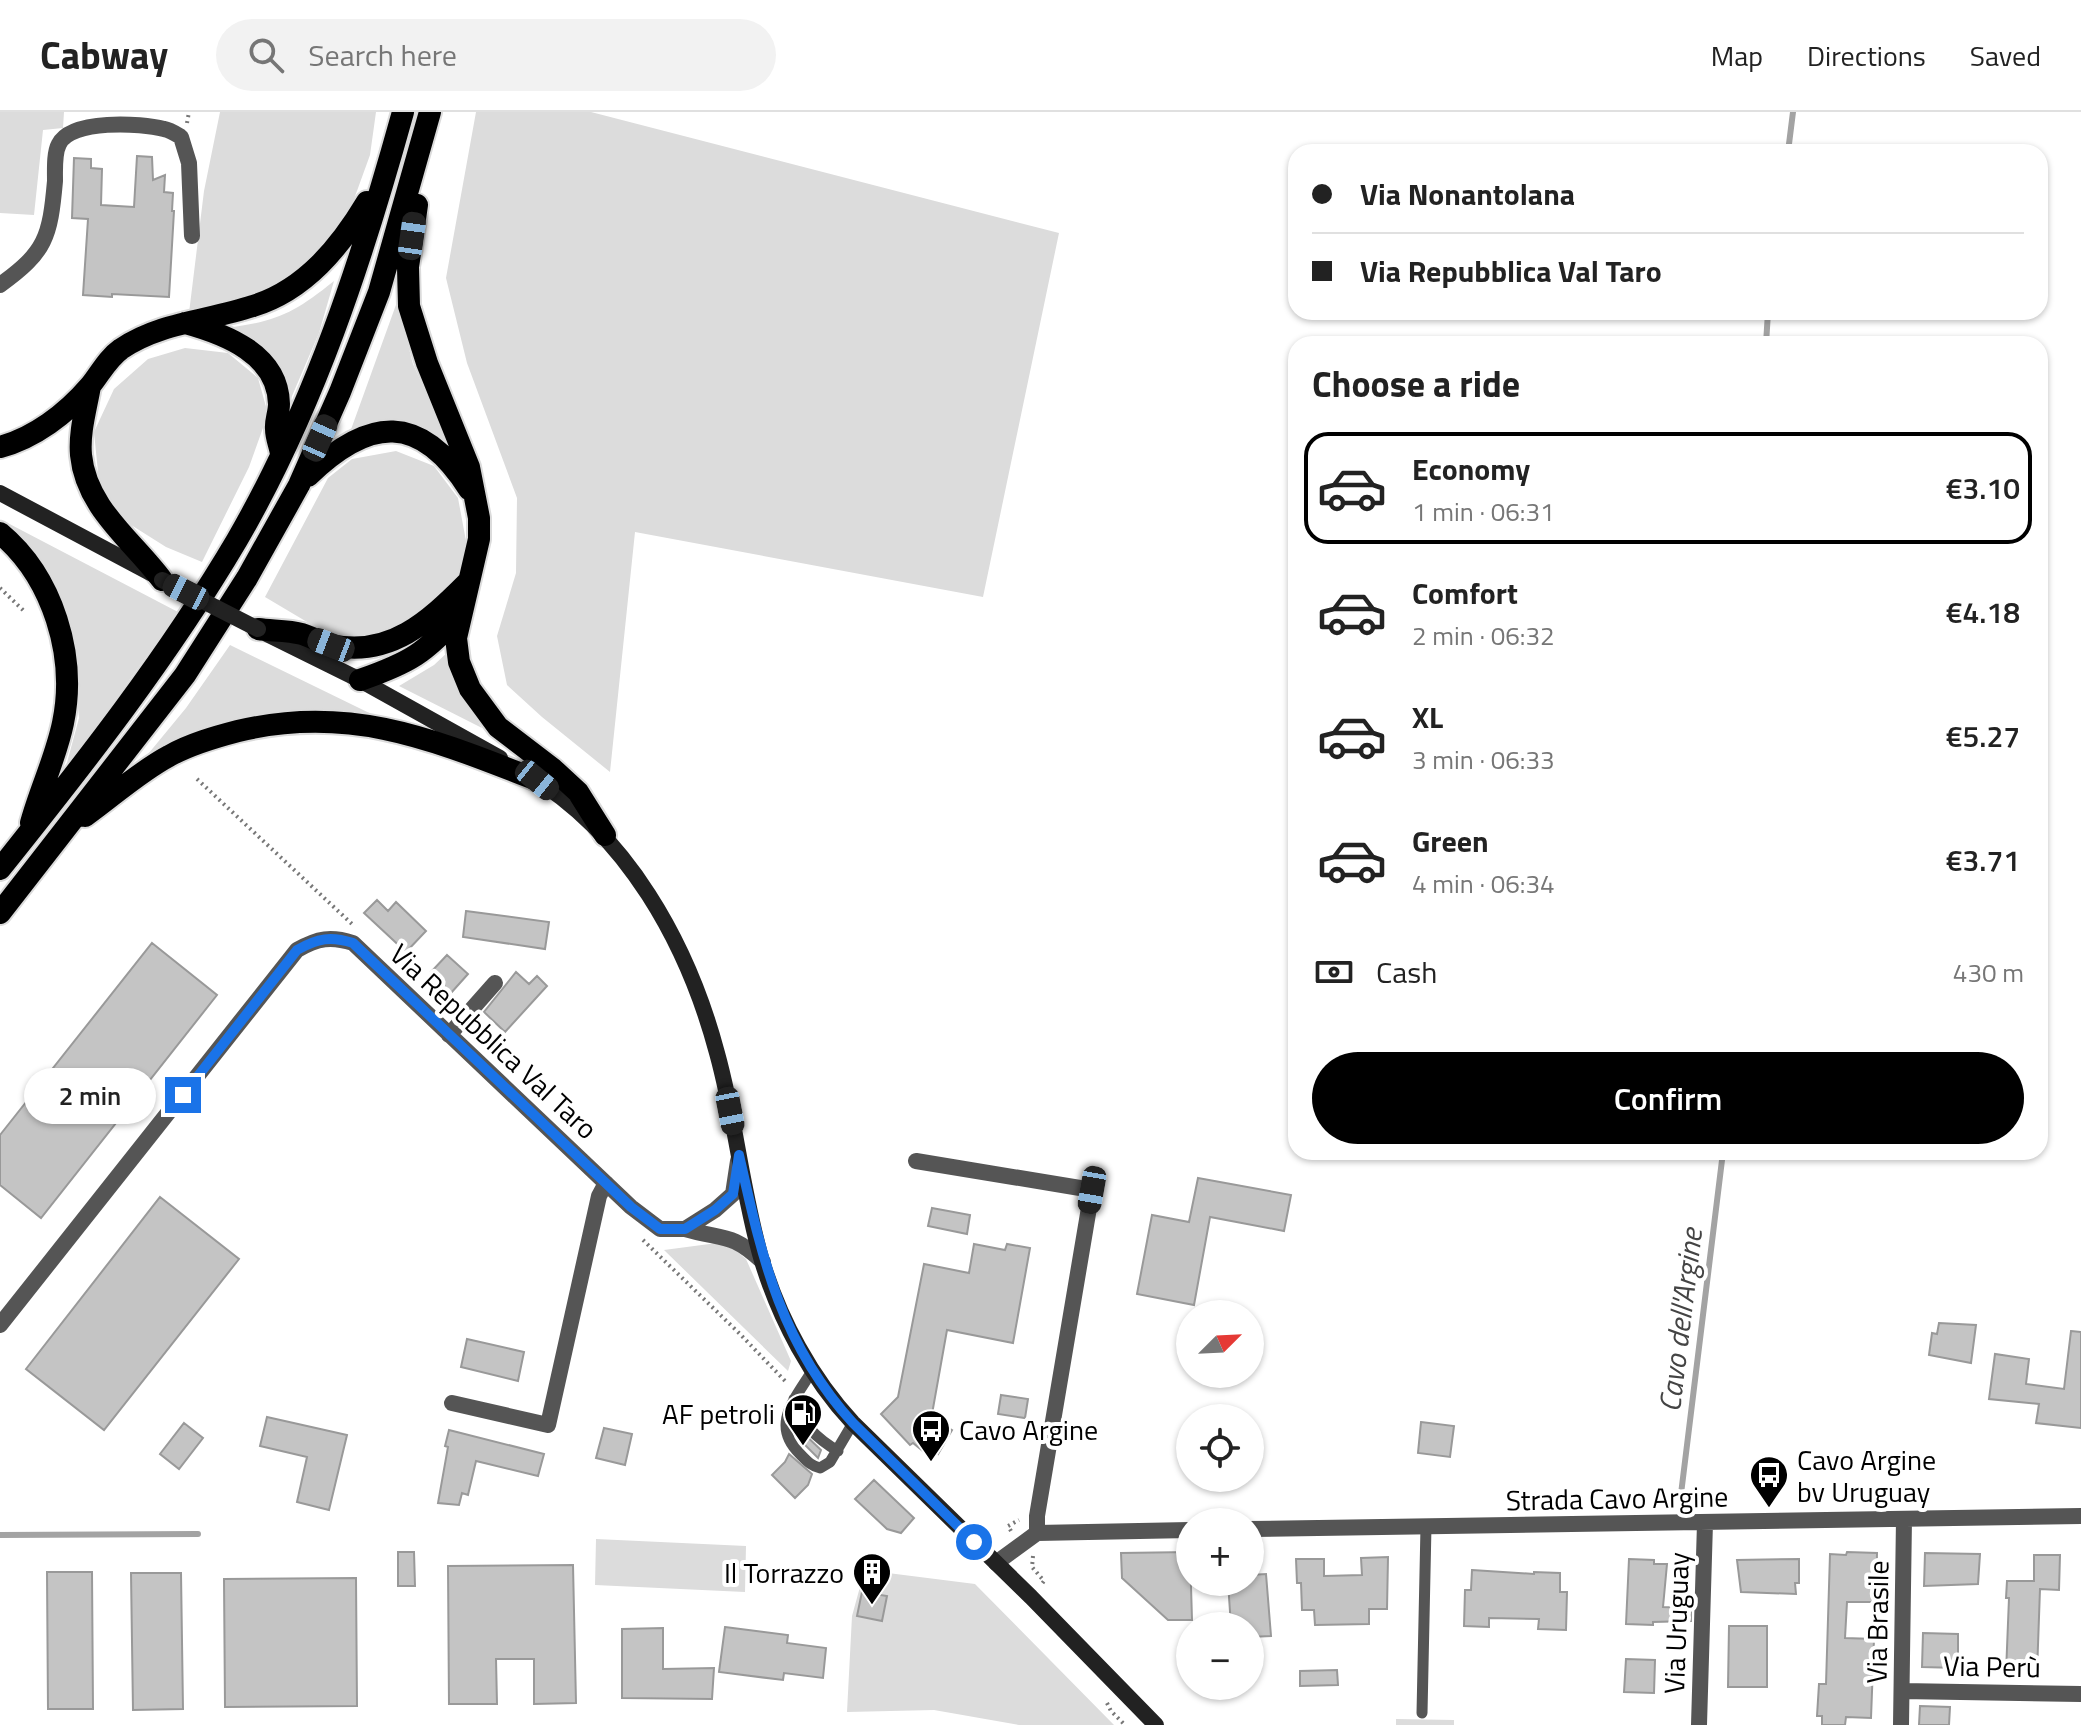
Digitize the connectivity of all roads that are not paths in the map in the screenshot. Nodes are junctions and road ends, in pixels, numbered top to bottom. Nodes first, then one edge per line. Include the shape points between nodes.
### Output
1 (403, 112) edge
2 (430, 112) edge
3 (424, 140) junction
4 (386, 170) junction
5 (192, 236) dead end
6 (0, 285) edge
7 (184, 323) junction
8 (90, 386) junction
9 (0, 447) edge
10 (281, 454) junction
11 (299, 485) junction
12 (0, 493) edge
13 (474, 496) junction
14 (0, 533) edge
15 (162, 580) junction
16 (470, 580) junction
17 (460, 614) junction
18 (258, 629) junction
19 (360, 680) junction
20 (537, 780) junction
21 (68, 827) junction
22 (29, 833) junction
23 (605, 835) junction
24 (0, 869) edge
25 (0, 913) edge
26 (495, 983) dead end
27 (449, 1035) junction
28 (739, 1155) junction
29 (916, 1161) dead end
30 (606, 1183) junction
31 (685, 1229) junction
32 (763, 1262) junction
33 (0, 1325) edge
34 (812, 1371) junction
35 (794, 1399) junction
36 (452, 1403) dead end
37 (853, 1423) junction
38 (838, 1451) junction
39 (2081, 1516) edge
40 (1904, 1519) junction
41 (1705, 1523) junction
42 (1426, 1526) junction
43 (1264, 1529) edge
44 (1176, 1530) edge
45 (1037, 1533) junction
46 (996, 1563) junction
47 (1902, 1691) junction
48 (2081, 1694) edge
49 (1422, 1713) dead end
50 (1156, 1725) edge
51 (1699, 1725) edge
52 (1901, 1725) edge

1 - 4 highway
2 - 3 highway
3 - 11 highway via 379,292
3 - 13 highway via 408,267 409,306 469,467
4 - 7 highway via 353,226 309,276 253,306
4 - 10 highway via 349,292
5 - 6 street via 189,163 181,137 166,129 91,124 71,131 59,144 45,241 35,257
7 - 8 highway via 159,329 117,352
7 - 10 highway via 237,341 258,358 279,403 275,428
8 - 9 highway via 41,429
8 - 15 highway via 80,454 87,480 110,521
10 - 22 highway via 237,539 186,619
11 - 13 highway via 352,440 398,432 438,451
11 - 21 highway via 185,675
12 - 15 main road
13 - 16 highway via 479,539
14 - 22 highway via 31,565 52,605 63,643 63,723
15 - 18 main road, bridge
16 - 17 highway
16 - 18 highway via 425,624 378,645 331,645 299,633
17 - 19 highway via 418,657
17 - 23 highway via 459,662 470,689 498,727 578,792
18 - 19 main road
19 - 20 main road
20 - 21 highway via 453,747 383,728 305,721 215,737 170,755
20 - 23 main road
21 - 25 highway
22 - 24 highway
23 - 28 main road via 678,946 717,1051
26 - 27 street
27 - 30 street, Via Repubblica Val Taro
27 - 33 street, Via Repubblica Val Taro via 353,943 316,939 297,950
28 - 31 street via 733,1194
28 - 32 main road
29 - 45 street via 1092,1190
30 - 31 street, Via Repubblica Val Taro via 660,1229
30 - 36 street via 548,1425
31 - 32 street, Via Repubblica Val Taro via 726,1236
32 - 34 main road
34 - 35 lane
34 - 37 main road
35 - 38 lane via 802,1420
35 - 38 lane via 786,1424 790,1445 820,1468
37 - 38 lane
37 - 46 main road
39 - 40 street, Strada Cavo Argine
40 - 41 street, Strada Cavo Argine
40 - 47 street, Via Brasile
41 - 42 street, Strada Cavo Argine
41 - 51 street, Via Uruguay
42 - 43 street, Strada Cavo Argine
42 - 49 lane
44 - 45 street
45 - 46 street
46 - 50 main road
47 - 48 street, Via Perù
47 - 52 street, Via Brasile

